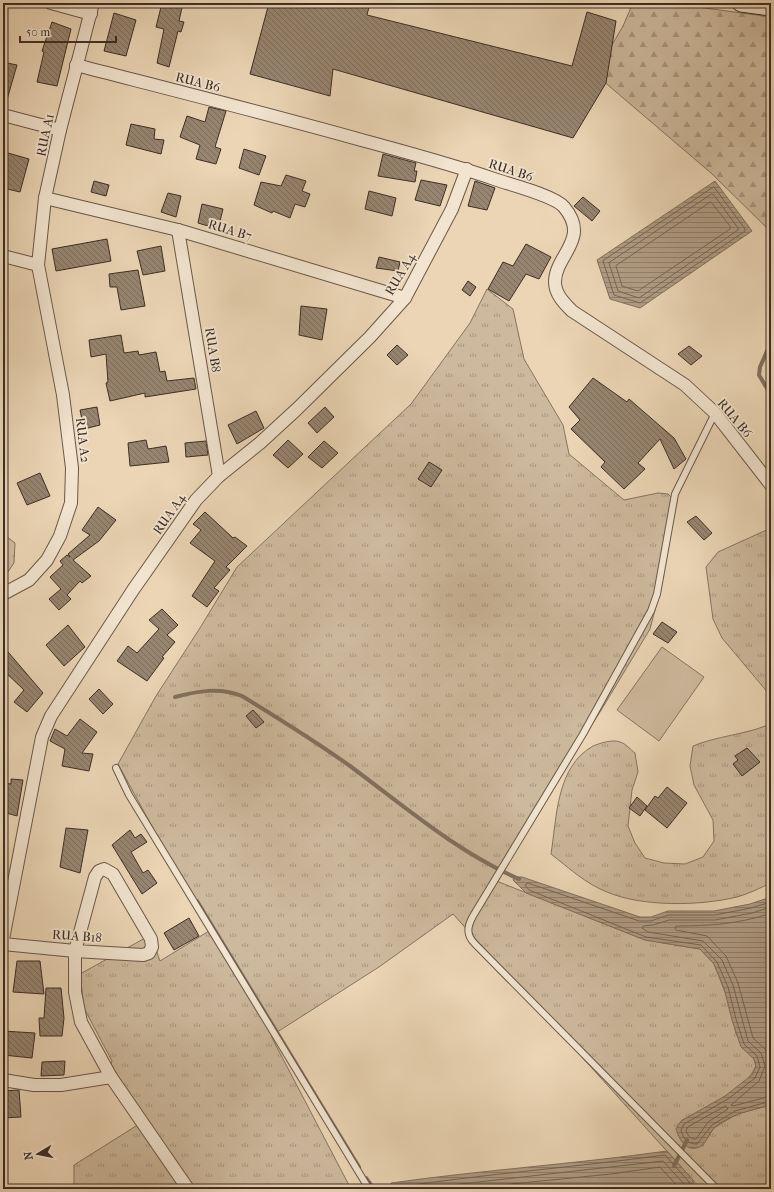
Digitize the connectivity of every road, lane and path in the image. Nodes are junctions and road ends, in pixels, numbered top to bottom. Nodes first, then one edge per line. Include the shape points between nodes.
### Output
1 (51, 3) edge
2 (741, 3) edge
3 (771, 7) edge
4 (92, 8) edge
5 (76, 65) junction
6 (3, 115) edge
7 (60, 130) junction
8 (467, 169) junction
9 (45, 198) junction
10 (178, 230) junction
11 (3, 256) edge
12 (38, 265) junction
13 (405, 298) junction
14 (715, 413) junction
15 (219, 476) junction
16 (771, 485) edge
17 (3, 594) edge
18 (116, 768) dead end
19 (3, 938) edge
20 (3, 944) edge
21 (75, 951) junction
22 (111, 1077) junction
23 (3, 1080) edge
24 (188, 1189) edge
25 (369, 1189) edge
26 (716, 1189) edge

1 - 4 street
2 - 3 main road
4 - 5 street, RUA A1
5 - 7 street, RUA A1
5 - 8 street, RUA B6
6 - 7 street
7 - 9 street, RUA A1
8 - 13 street, RUA A4 via 452,209
8 - 14 street, RUA B6 via 540,194 563,205 575,230 555,281 560,298 572,311 685,385
9 - 10 street, RUA B7
9 - 12 street, RUA A1
10 - 13 street, RUA B7
10 - 15 street, RUA B8
11 - 12 street
12 - 17 street, RUA A2 via 68,431 72,468 71,503 60,536 47,560 29,580
13 - 15 street, RUA A4 via 370,337 297,409
14 - 16 street, RUA B6
14 - 26 lane via 674,494 657,594 651,611 583,734 473,916 468,932 475,944
15 - 19 street, RUA A4 via 196,500 133,590 51,716 42,737
18 - 25 lane via 133,802
20 - 21 street, RUA B18
21 - 21 street, RUA B18 via 95,877 104,869 113,874 151,939 152,947 149,953 143,954
21 - 22 street via 75,992 81,1022
22 - 23 street via 55,1085 34,1085
22 - 24 street

